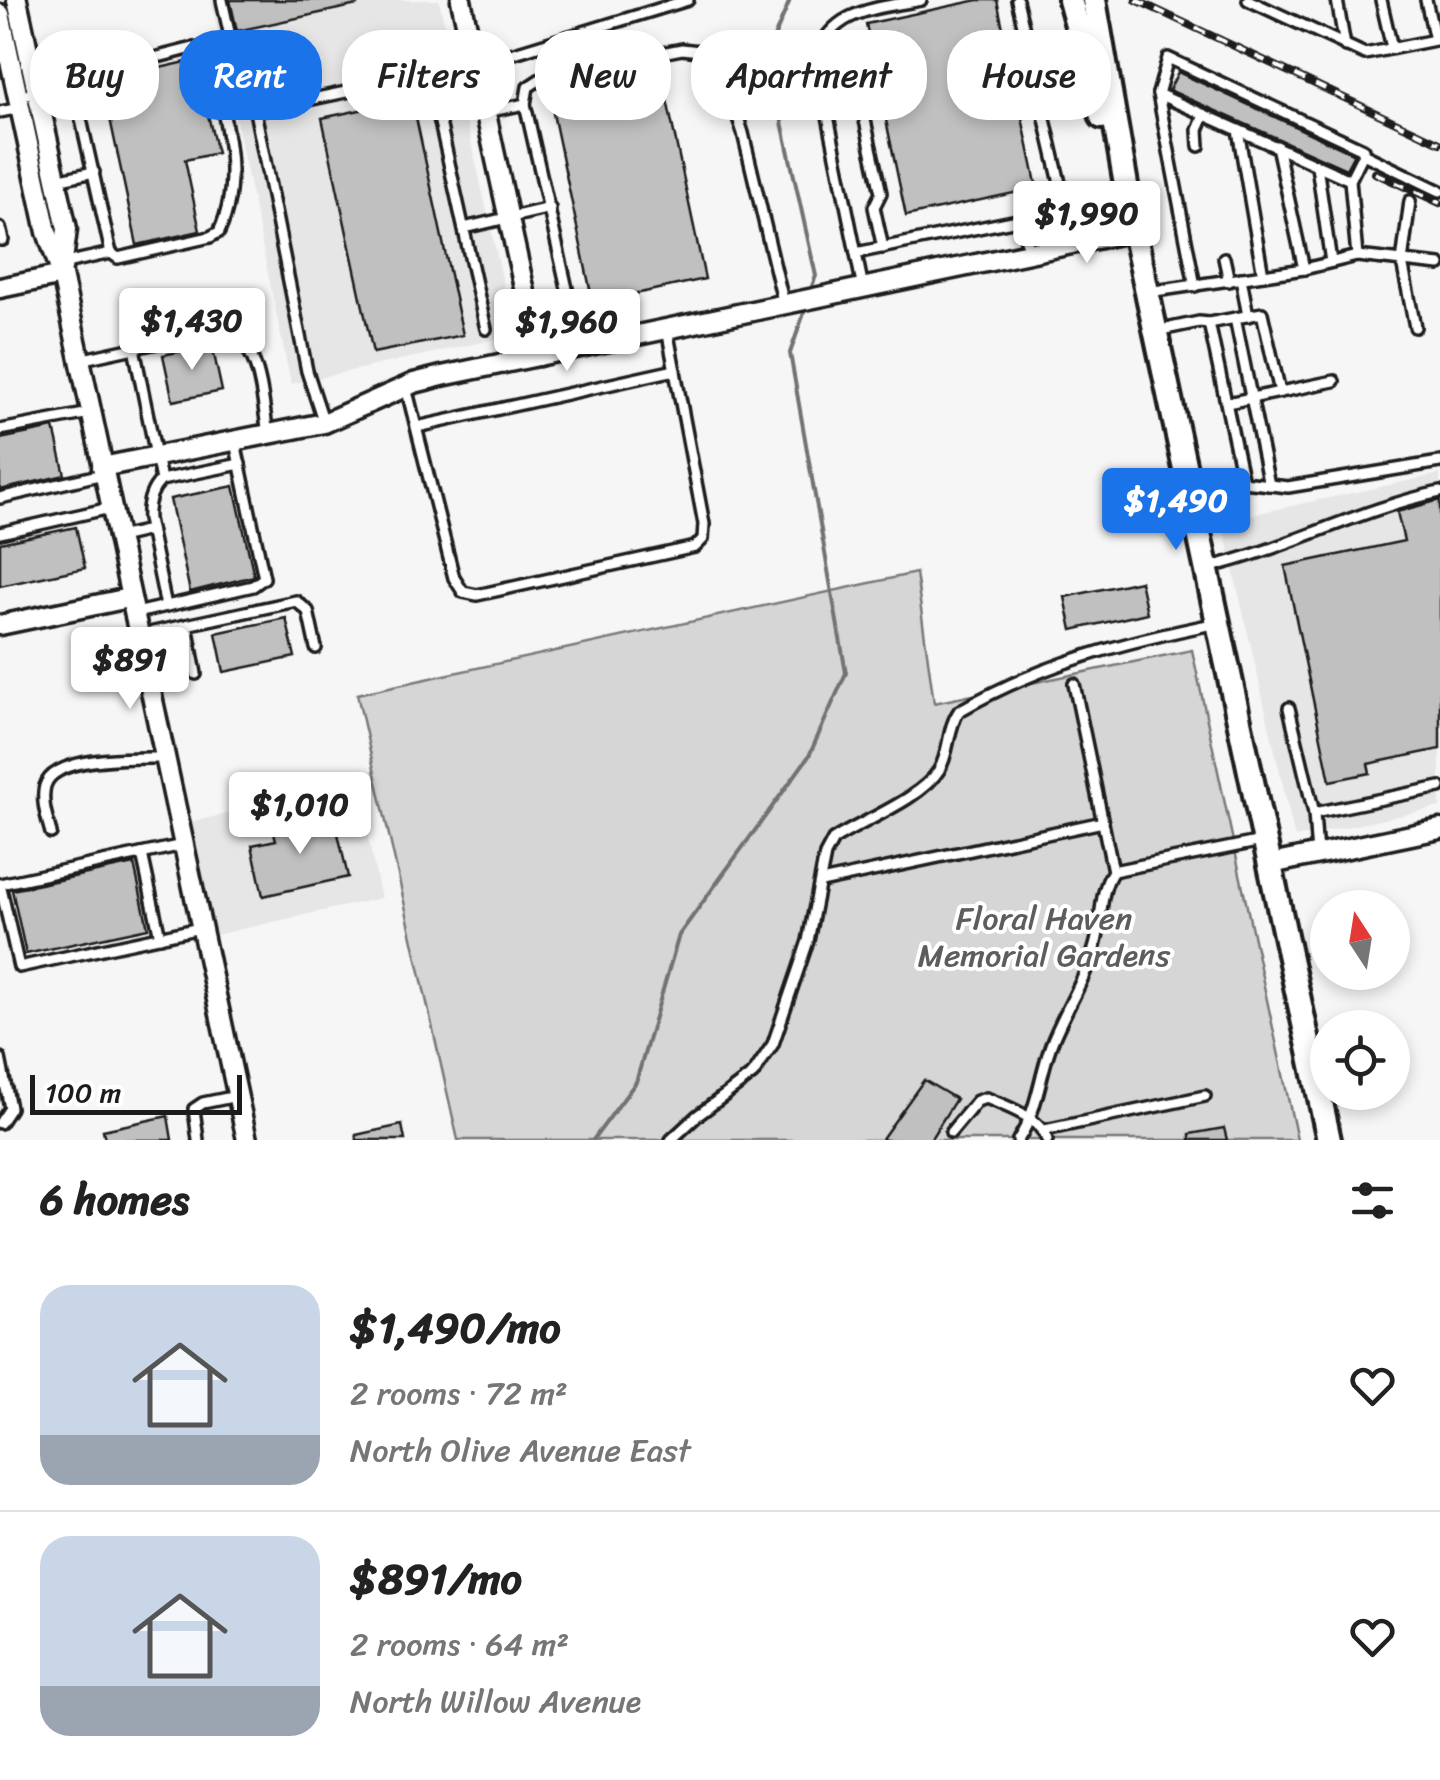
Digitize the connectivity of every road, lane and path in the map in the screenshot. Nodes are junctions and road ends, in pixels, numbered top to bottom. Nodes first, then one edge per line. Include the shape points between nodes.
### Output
1 (17, 0) edge
2 (222, 0) edge
3 (461, 0) edge
4 (688, 0) edge
5 (921, 0) edge
6 (1017, 0) edge
7 (1070, 0) edge
8 (1094, 0) edge
9 (1248, 0) edge
10 (1337, 0) edge
11 (1381, 0) edge
12 (1426, 0) edge
13 (0, 14) edge
14 (229, 30) edge
15 (468, 30) edge
16 (830, 30) edge
17 (1345, 46) junction
18 (1392, 48) junction
19 (515, 52) edge
20 (159, 56) edge
21 (30, 60) edge
22 (1158, 94) junction
23 (30, 96) edge
24 (19, 103) junction
25 (525, 104) junction
26 (515, 106) edge
27 (0, 112) edge
28 (1204, 115) junction
29 (43, 120) edge
30 (82, 120) edge
31 (257, 120) edge
32 (440, 120) edge
33 (488, 120) edge
34 (829, 120) edge
35 (865, 120) edge
36 (1238, 130) junction
37 (1200, 146) dead end
38 (1277, 146) junction
39 (1364, 154) junction
40 (1317, 166) junction
41 (33, 169) junction
42 (54, 172) junction
43 (94, 172) junction
44 (1350, 180) junction
45 (1440, 191) edge
46 (1410, 201) dead end
47 (550, 208) junction
48 (509, 216) junction
49 (1021, 219) junction
50 (0, 228) edge
51 (464, 228) junction
52 (1134, 231) junction
53 (0, 240) edge
54 (883, 248) junction
55 (111, 253) junction
56 (856, 253) junction
57 (1029, 253) junction
58 (1356, 256) junction
59 (1224, 258) dead end
60 (1331, 262) junction
61 (1402, 262) junction
62 (1440, 266) edge
63 (61, 268) junction
64 (1304, 268) junction
65 (1263, 275) junction
66 (1241, 278) junction
67 (1229, 281) junction
68 (1195, 286) junction
69 (0, 288) edge
70 (862, 288) junction
71 (1147, 292) junction
72 (784, 304) junction
73 (573, 314) dead end
74 (1248, 316) junction
75 (1234, 318) junction
76 (1210, 323) junction
77 (1414, 326) dead end
78 (486, 329) dead end
79 (667, 329) junction
80 (1156, 331) junction
81 (134, 348) junction
82 (539, 356) junction
83 (80, 360) junction
84 (675, 370) junction
85 (1334, 381) dead end
86 (406, 388) junction
87 (1280, 392) junction
88 (1250, 398) junction
89 (1226, 403) junction
90 (90, 413) junction
91 (324, 423) junction
92 (418, 427) junction
93 (0, 430) edge
94 (268, 436) junction
95 (235, 442) junction
96 (156, 457) junction
97 (1440, 462) edge
98 (240, 464) junction
99 (102, 471) junction
100 (162, 480) junction
101 (1244, 482) junction
102 (1269, 485) junction
103 (1190, 492) junction
104 (1440, 492) edge
105 (0, 498) edge
106 (110, 508) junction
107 (150, 530) junction
108 (0, 533) edge
109 (116, 538) junction
110 (1206, 568) junction
111 (131, 606) junction
112 (166, 606) junction
113 (1218, 623) junction
114 (187, 625) junction
115 (0, 626) edge
116 (137, 635) junction
117 (316, 648) dead end
118 (196, 674) dead end
119 (1074, 684) dead end
120 (1289, 708) dead end
121 (164, 758) junction
122 (1440, 787) edge
123 (1314, 813) junction
124 (1103, 822) junction
125 (1440, 829) edge
126 (50, 833) dead end
127 (1266, 840) junction
128 (183, 846) junction
129 (142, 854) junction
130 (1316, 855) junction
131 (1272, 864) junction
132 (1113, 871) junction
133 (822, 882) junction
134 (201, 928) junction
135 (160, 936) junction
136 (0, 1058) edge
137 (237, 1096) junction
138 (1205, 1096) dead end
139 (1030, 1121) junction
140 (0, 1123) edge
141 (951, 1132) dead end
142 (1046, 1135) edge
143 (198, 1140) edge
144 (247, 1140) edge
145 (671, 1140) edge
146 (1018, 1140) edge
147 (1329, 1140) edge

1 - 21 street
2 - 14 lane
3 - 15 street
4 - 19 lane
5 - 16 lane via 853,15
6 - 49 lane via 1060,183 1055,206
7 - 52 street
8 - 52 street
9 - 17 lane
10 - 17 lane
11 - 18 lane
12 - 18 lane via 1435,40
13 - 24 street
17 - 18 lane via 1365,54
20 - 55 lane via 193,48 212,64 232,156 228,202 219,232 210,237 118,258
22 - 28 lane
22 - 39 lane via 1168,58
22 - 68 lane
23 - 24 lane
24 - 27 lane
24 - 41 street
25 - 26 lane
25 - 47 lane
25 - 72 lane via 528,87 545,76 660,52 699,52 722,66
28 - 36 lane
28 - 37 lane
29 - 42 street
30 - 43 lane
31 - 91 lane via 306,371
32 - 51 lane
33 - 48 street
34 - 56 lane
35 - 54 lane via 882,193 874,208
36 - 38 lane
36 - 65 lane
38 - 40 lane
38 - 64 lane
39 - 44 lane
39 - 45 lane
40 - 44 lane
40 - 60 lane
41 - 42 lane
41 - 63 street
42 - 43 lane
42 - 63 street via 67,229
43 - 55 lane
44 - 58 lane
46 - 61 lane
47 - 48 lane
47 - 73 lane
48 - 51 lane
48 - 82 street
49 - 54 lane
49 - 57 lane
50 - 53 lane
51 - 78 lane
52 - 57 street
52 - 71 street
54 - 56 lane
55 - 63 lane
56 - 70 lane
57 - 70 street
58 - 60 lane
58 - 61 lane
59 - 67 lane
60 - 64 lane
61 - 62 lane
61 - 77 lane
63 - 69 street
63 - 83 street
64 - 65 lane
65 - 66 lane
66 - 67 lane
66 - 74 lane
67 - 68 lane
68 - 71 lane
70 - 72 street
71 - 80 street
72 - 79 street
74 - 75 lane
74 - 87 lane via 1262,313
75 - 76 lane
75 - 88 lane
76 - 80 lane
76 - 89 lane
79 - 82 street
79 - 84 lane
80 - 103 street
81 - 83 lane
81 - 94 lane via 216,330 244,339
81 - 96 lane
82 - 86 street
83 - 90 street
84 - 92 lane
84 - 92 lane via 703,539 641,559 477,595 463,592
85 - 87 lane
86 - 91 street
86 - 92 lane
87 - 88 lane
88 - 89 lane
88 - 102 lane
89 - 101 lane
90 - 93 lane
90 - 99 street
91 - 94 street
94 - 95 street
95 - 96 street
95 - 98 lane
96 - 99 street
96 - 100 lane
97 - 102 lane
98 - 100 lane
98 - 112 lane via 264,578
99 - 105 lane
99 - 106 street
100 - 107 lane via 147,507
101 - 102 lane
101 - 103 lane
103 - 110 street
104 - 110 lane
106 - 108 lane
106 - 109 street
107 - 109 lane
107 - 112 lane
109 - 111 street
110 - 113 street
111 - 112 lane
111 - 115 street
111 - 116 street
113 - 127 street
113 - 133 lane via 1074,659 959,711 940,769 924,786 833,840
114 - 116 lane
114 - 117 lane via 296,601 308,612
114 - 118 lane
116 - 121 street
119 - 124 lane
120 - 123 lane
121 - 126 lane via 114,758 58,770 44,789
121 - 128 street
122 - 123 lane
123 - 130 lane
124 - 132 lane
124 - 133 lane
125 - 130 street
127 - 131 street
127 - 132 lane
128 - 129 lane
128 - 134 street
129 - 135 lane
129 - 135 lane via 0,884 19,967
130 - 131 street
131 - 147 street
132 - 139 lane via 1104,884 1096,943 1052,1044
133 - 145 lane via 773,1044 753,1074
134 - 135 lane
134 - 137 street
136 - 140 lane via 10,1108
137 - 143 lane via 194,1110
137 - 144 street
138 - 142 lane
139 - 141 lane via 986,1098
139 - 142 lane
139 - 146 lane

